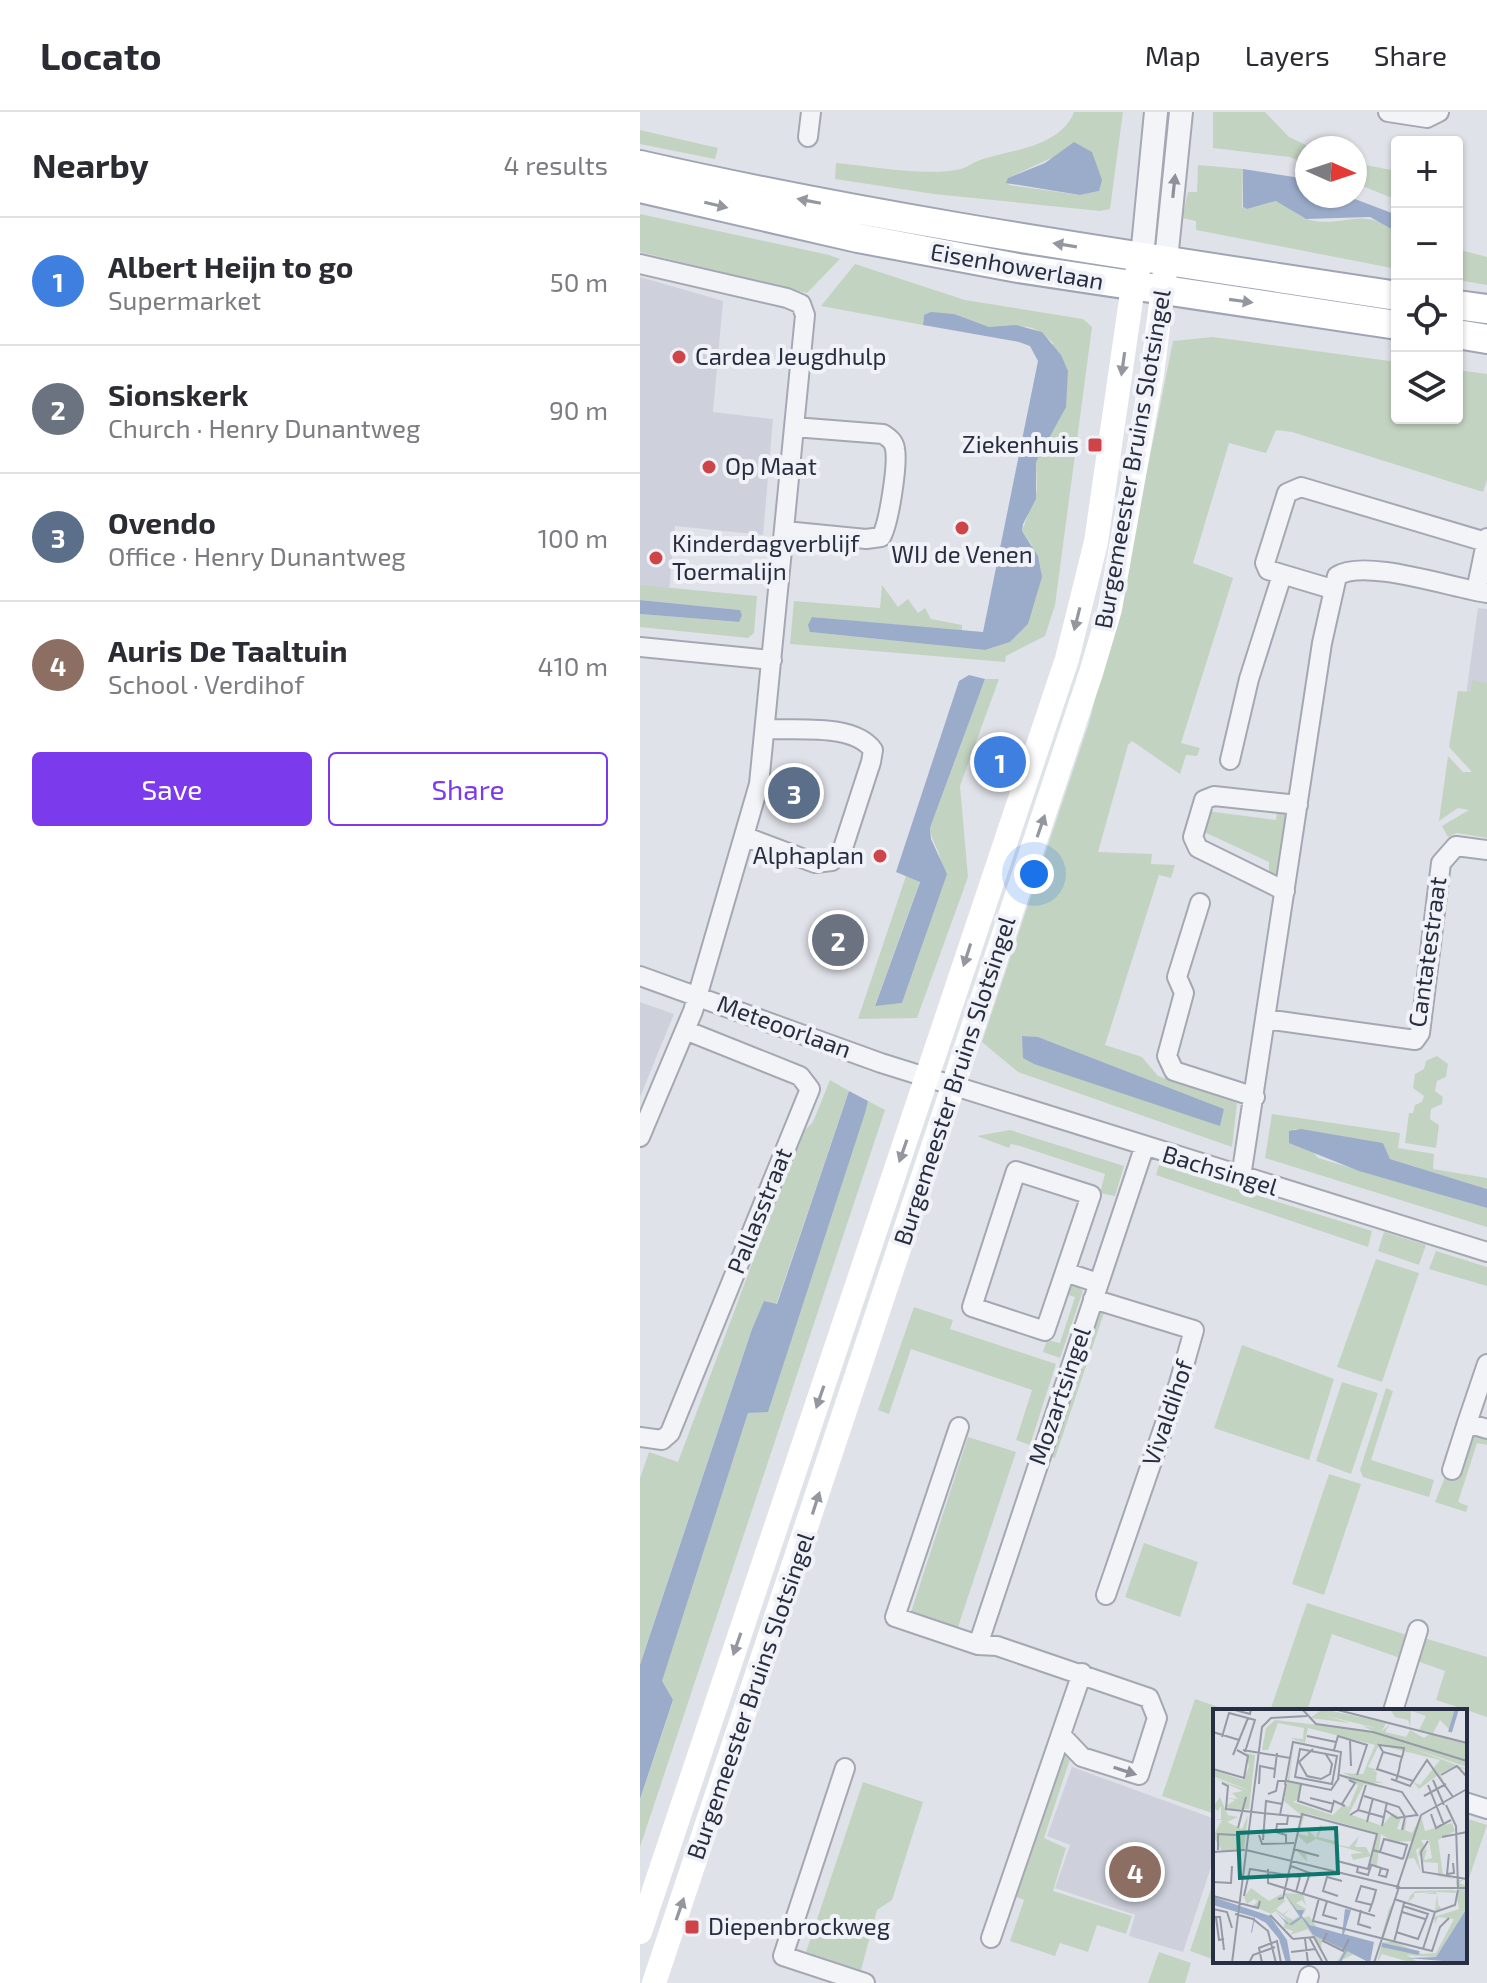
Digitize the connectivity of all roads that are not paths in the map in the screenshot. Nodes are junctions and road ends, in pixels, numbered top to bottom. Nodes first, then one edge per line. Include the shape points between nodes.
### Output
1 (811, 112) edge
2 (1156, 112) edge
3 (1181, 112) edge
4 (1388, 112) edge
5 (1439, 112) edge
6 (808, 137) dead end
7 (640, 165) edge
8 (640, 188) edge
9 (1154, 259) junction
10 (640, 264) edge
11 (1133, 286) junction
12 (1163, 291) junction
13 (1391, 295) edge
14 (1463, 306) edge
15 (1487, 309) edge
16 (1391, 324) edge
17 (1463, 335) edge
18 (1487, 339) edge
19 (794, 427) junction
20 (785, 531) junction
21 (1486, 540) edge
22 (1282, 575) junction
23 (1332, 589) junction
24 (1481, 592) edge
25 (640, 647) edge
26 (1067, 659) junction
27 (772, 660) junction
28 (1091, 673) junction
29 (766, 729) junction
30 (1230, 760) dead end
31 (1298, 805) junction
32 (746, 837) junction
33 (1487, 850) edge
34 (1285, 891) junction
35 (1200, 903) dead end
36 (640, 976) edge
37 (697, 995) junction
38 (1265, 1019) junction
39 (685, 1030) junction
40 (927, 1077) junction
41 (953, 1086) junction
42 (1255, 1097) junction
43 (640, 1137) edge
44 (1144, 1148) junction
45 (1241, 1177) junction
46 (1487, 1252) edge
47 (1065, 1272) junction
48 (1096, 1291) junction
49 (1487, 1364) edge
50 (1467, 1423) junction
51 (959, 1427) dead end
52 (1487, 1429) edge
53 (640, 1437) edge
54 (1452, 1470) dead end
55 (1106, 1595) dead end
56 (1418, 1630) dead end
57 (978, 1645) junction
58 (1082, 1673) junction
59 (1394, 1709) edge
60 (1062, 1736) junction
61 (845, 1768) dead end
62 (1467, 1803) edge
63 (1487, 1809) edge
64 (640, 1932) edge
65 (991, 1938) dead end
66 (654, 1983) edge
67 (865, 1983) edge

1 - 6 street
2 - 9 street, Burgemeester Bruins Slotsingel
9 -> 3 street, Burgemeester Bruins Slotsingel
4 - 5 street via 1427,118
9 -> 7 main road, Eisenhowerlaan via 746,190
8 -> 11 main road, Eisenhowerlaan via 858,238
9 - 11 main road, Burgemeester Bruins Slotsingel
9 - 12 main road, Burgemeester Bruins Slotsingel
9 - 13 main road, Eisenhowerlaan
10 - 19 street via 801,304 805,315
11 - 12 main road, Eisenhowerlaan
11 -> 26 main road, Burgemeester Bruins Slotsingel via 1096,542
12 -> 16 main road, Eisenhowerlaan
12 - 28 main road, Burgemeester Bruins Slotsingel via 1110,609
14 - 15 main road
17 - 18 main road
19 - 20 street
19 - 20 street via 883,434 896,450 881,537
20 - 27 street
21 - 22 street via 1301,487 1287,493 1265,563
21 - 24 street
22 - 23 street
22 - 30 street
23 - 24 street via 1337,576 1347,570 1369,570
23 - 31 street
25 - 27 street
26 - 28 street
26 -> 40 main road, Burgemeester Bruins Slotsingel
27 - 29 street
41 -> 28 main road, Burgemeester Bruins Slotsingel
29 - 32 street
29 - 32 street via 865,739 873,750 871,762 843,848 832,861 815,863
31 - 34 street
31 - 34 street via 1214,796 1204,800 1193,837 1198,848
32 - 37 street
33 - 38 street, Cantatestraat via 1456,846 1441,863 1415,1040
34 - 38 street
35 - 42 street via 1177,977 1184,993 1167,1056 1174,1071
36 - 37 street, Meteoorlaan
37 - 39 street
37 - 40 street, Meteoorlaan
38 - 42 street
39 - 43 street
39 - 53 street, Pallasstraat via 800,1076 810,1089 670,1433 662,1440
40 - 41 street, Meteoorlaan
40 -> 64 main road, Burgemeester Bruins Slotsingel
41 - 44 street, Bachsingel
66 -> 41 main road, Burgemeester Bruins Slotsingel
42 - 45 street
44 - 45 street, Bachsingel
44 - 48 street, Mozartsingel
45 - 46 street, Bachsingel
47 - 47 street via 1091,1195 1016,1171 972,1307 1045,1331
47 - 48 street
48 - 55 street, Vivaldihof via 1194,1330
48 - 57 street, Mozartsingel
49 - 50 street
50 - 52 street
50 - 54 street
51 - 57 street via 895,1617
56 - 59 street
57 - 58 street
58 - 60 street
60 -> 58 street via 1082,1757 1139,1775 1157,1718 1149,1698
60 - 65 street
61 - 67 street via 783,1956
62 - 63 street

